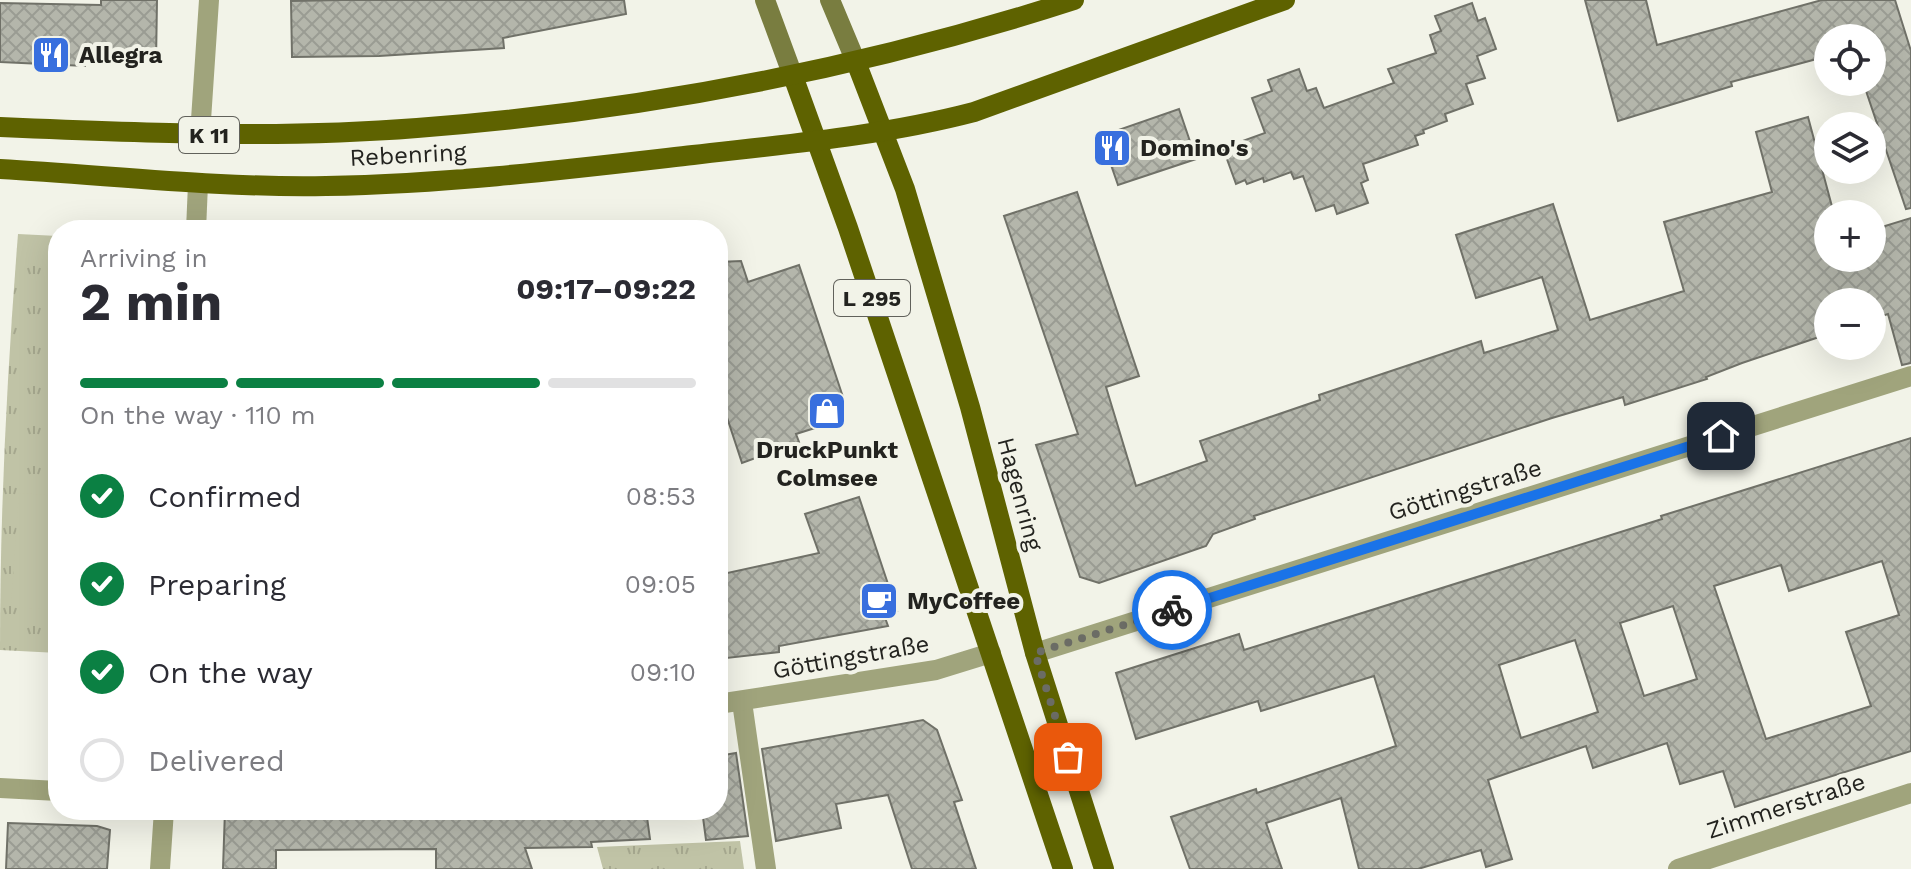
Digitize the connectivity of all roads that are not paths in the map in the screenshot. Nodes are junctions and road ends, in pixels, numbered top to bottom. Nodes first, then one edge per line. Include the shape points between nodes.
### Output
1 (209, 0) edge
2 (765, 0) edge
3 (830, 0) edge
4 (1074, 0) edge
5 (1285, 0) edge
6 (856, 62) junction
7 (793, 76) junction
8 (0, 127) edge
9 (884, 132) junction
10 (200, 135) junction
11 (817, 142) junction
12 (0, 169) edge
13 (198, 184) junction
14 (196, 220) edge
15 (1911, 376) edge
16 (991, 653) junction
17 (1035, 653) junction
18 (742, 702) junction
19 (728, 703) edge
20 (0, 788) edge
21 (48, 790) edge
22 (1911, 793) edge
23 (163, 820) edge
24 (160, 869) edge
25 (766, 869) edge
26 (1063, 869) edge
27 (1104, 869) edge
28 (1678, 869) edge

1 - 10 street
2 - 7 main road
3 - 6 main road
4 - 6 main road
5 - 9 main road, Rebenring via 974,112
6 - 7 main road, K 11
6 - 9 main road, L 295
7 - 10 main road, Rebenring / K 11 via 694,95 418,128
7 - 11 main road, L 295
8 - 10 main road, Rebenring / K 11
9 - 11 main road, Rebenring
9 - 17 main road, Hagenring / L 295 via 970,407
11 - 13 main road, Rebenring / K 11 via 511,175 327,186
11 - 16 main road, L 295
12 - 13 main road, Rebenring / K 11
13 - 14 street
15 - 17 street, Göttingstraße
16 - 18 street, Göttingstraße via 936,670
16 - 26 main road, L 295
17 - 27 main road, Hagenring / L 295
18 - 19 street, Göttingstraße
18 - 25 street
20 - 21 street
22 - 28 street, Zimmerstraße
23 - 24 street

